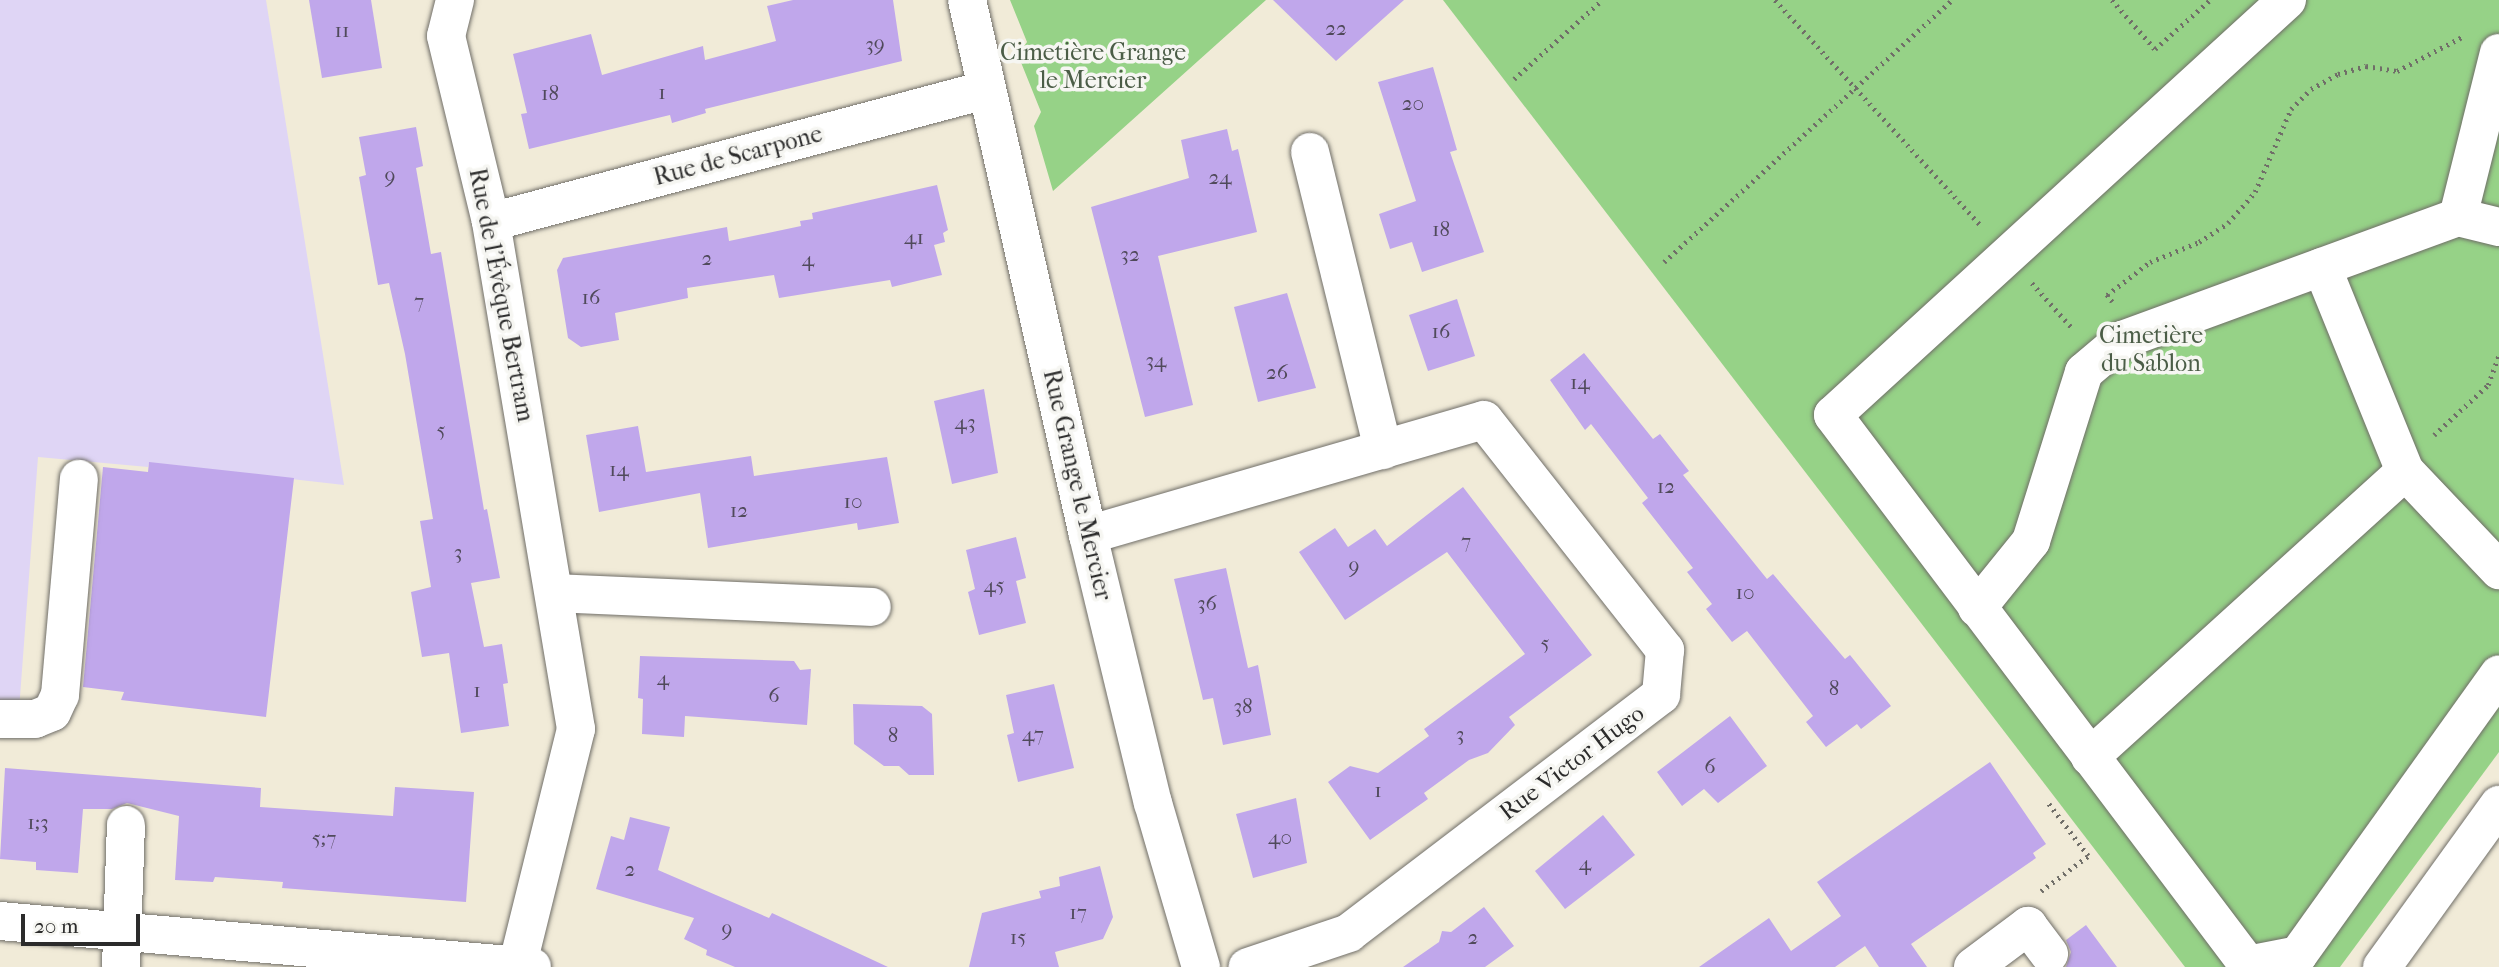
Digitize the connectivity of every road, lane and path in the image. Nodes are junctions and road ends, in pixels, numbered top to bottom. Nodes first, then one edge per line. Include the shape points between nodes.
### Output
1 (456, 0) edge
2 (967, 0) edge
3 (1602, 0) edge
4 (1775, 0) edge
5 (1952, 0) edge
6 (2112, 0) edge
7 (2210, 0) edge
8 (2287, 0) edge
9 (2487, 45) edge
10 (1514, 79) dead end
11 (1855, 88) junction
12 (985, 90) junction
13 (1310, 152) dead end
14 (2458, 217) junction
15 (491, 222) junction
16 (2499, 227) edge
17 (2007, 256) junction
18 (1664, 262) dead end
19 (2322, 267) junction
20 (2104, 311) dead end
21 (2499, 355) edge
22 (2099, 357) junction
23 (1383, 450) junction
24 (2405, 471) junction
25 (79, 479) dead end
26 (1088, 535) junction
27 (2499, 570) edge
28 (555, 593) junction
29 (872, 607) dead end
30 (1977, 608) junction
31 (2499, 674) edge
32 (0, 719) edge
33 (2090, 757) junction
34 (2499, 805) edge
35 (126, 825) dead end
36 (0, 921) edge
37 (121, 949) edge
38 (2049, 954) dead end
39 (525, 965) edge
40 (1201, 967) edge
41 (1248, 967) edge
42 (1973, 967) edge
43 (2382, 967) edge

1 - 15 street, Rue de l'Évêque Bertram via 446,36
2 - 12 street, Rue Grange le Mercier
3 - 10 path
4 - 11 path
5 - 11 path
6 - 7 path via 2155,50
8 - 17 street
9 - 14 street
9 - 20 path via 2464,36 2397,71 2366,66 2311,89 2291,108 2255,192 2228,223 2199,242 2150,262 2107,295 2112,303
11 - 17 path
11 - 18 path
12 - 15 street, Rue de Scarpone
12 - 26 street, Rue Grange le Mercier
13 - 23 street
14 - 16 street
14 - 19 street
15 - 28 street, Rue de l'Évêque Bertram
17 - 22 path
17 - 30 street via 1833,415
19 - 22 street via 2122,340
19 - 24 street
21 - 24 path via 2488,385 2434,435
22 - 30 street via 2084,372 2031,541
23 - 26 street, Rue Victor Hugo
23 - 41 street, Rue Victor Hugo via 1484,420 1665,650 1661,695 1349,933
24 - 27 street
24 - 33 street
25 - 32 street via 60,695 52,712 35,719
26 - 40 street, Rue Grange le Mercier via 1153,803
28 - 29 street
28 - 39 street, Rue de l'Évêque Bertram via 576,729
30 - 33 street
31 - 33 street via 2298,956 2248,965
34 - 43 street
35 - 37 street
36 - 37 street
37 - 39 street
38 - 42 street via 2028,926

